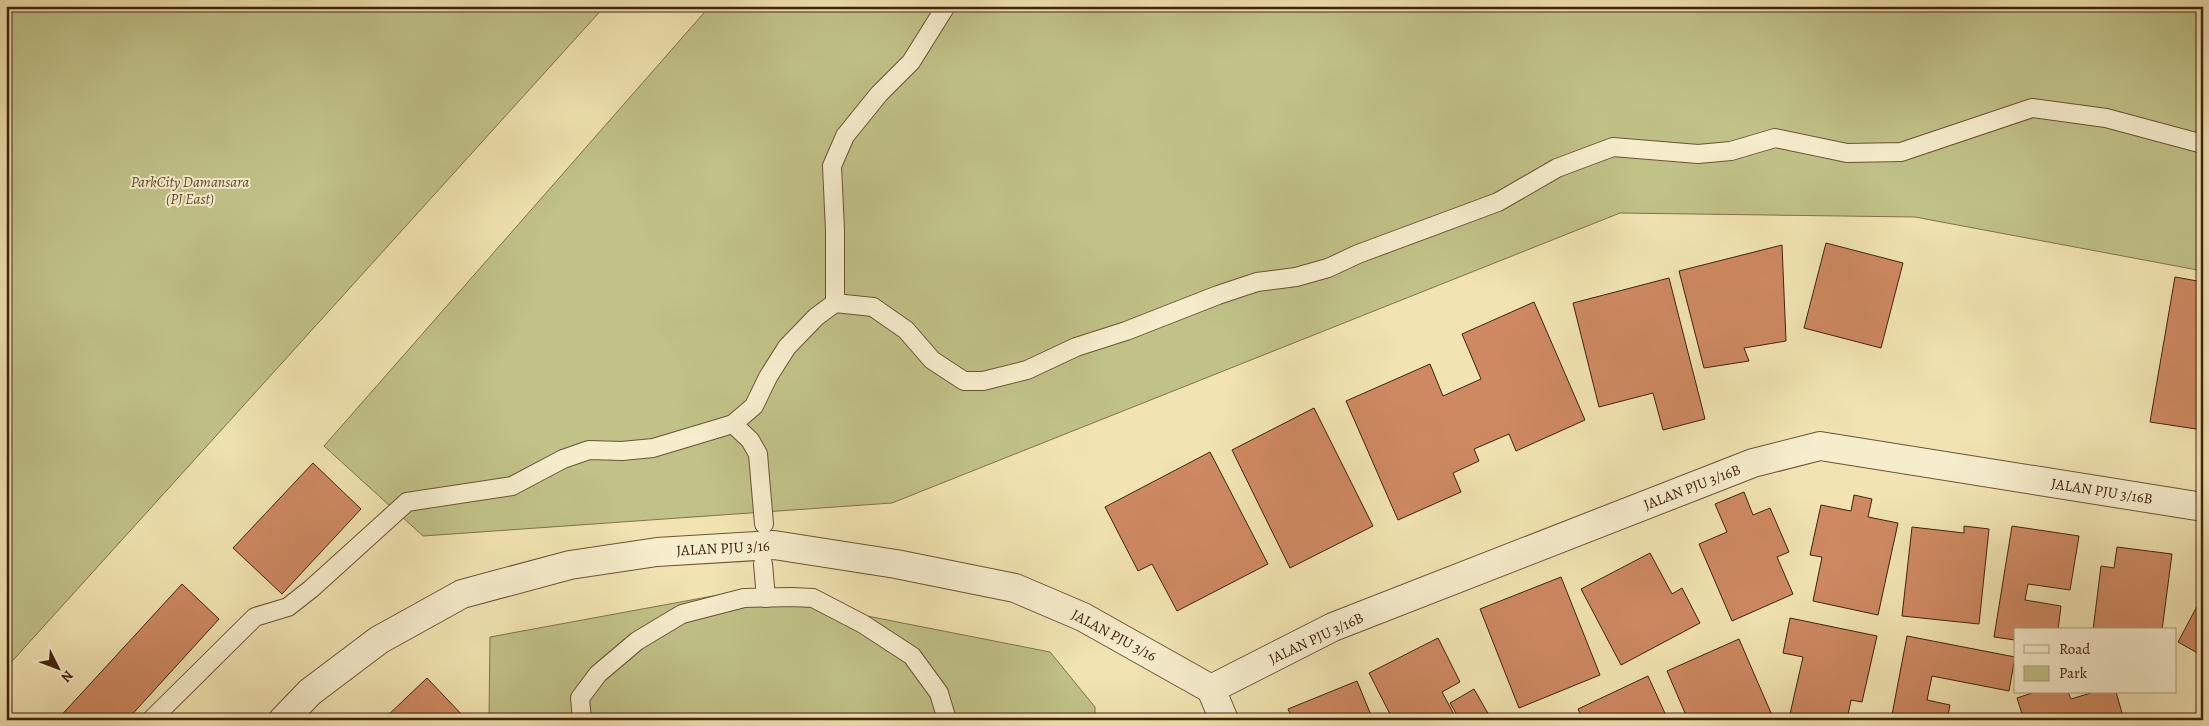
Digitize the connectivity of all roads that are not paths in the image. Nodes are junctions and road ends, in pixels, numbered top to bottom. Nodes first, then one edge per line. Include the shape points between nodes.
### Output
1 (946, 6) edge
2 (2203, 144) edge
3 (835, 303) junction
4 (733, 424) junction
5 (2203, 507) edge
6 (764, 524) dead end
7 (763, 564) dead end
8 (766, 598) junction
9 (1212, 689) junction
10 (151, 720) edge
11 (283, 720) edge
12 (582, 720) edge
13 (947, 720) edge
14 (1224, 720) edge

1 - 3 lane via 911,62 879,94 845,136 832,166
2 - 3 lane via 2106,118 2032,108 1901,152 1847,153 1775,138 1731,151 1698,154 1613,148 1557,168 1498,202 1328,268 1296,277 1257,282 1076,347 1027,370 984,381 964,381 932,360 906,330 873,307
3 - 4 lane via 816,316 787,347 754,406
4 - 6 lane via 750,440 758,454
4 - 10 lane via 653,448 590,450 563,459 512,486 407,502 288,608 255,617
5 - 9 street, JALAN PJU 3/16B via 1820,446 1753,463 1333,627
7 - 8 lane
8 - 12 lane via 744,598 682,614 637,641 598,674 580,698
8 - 13 lane via 812,598 863,624 912,656 939,693
9 - 11 street, JALAN PJU 3/16 via 1083,617 1015,588 896,564 774,545 657,552 570,565 462,594 379,640 310,692
9 - 14 street

